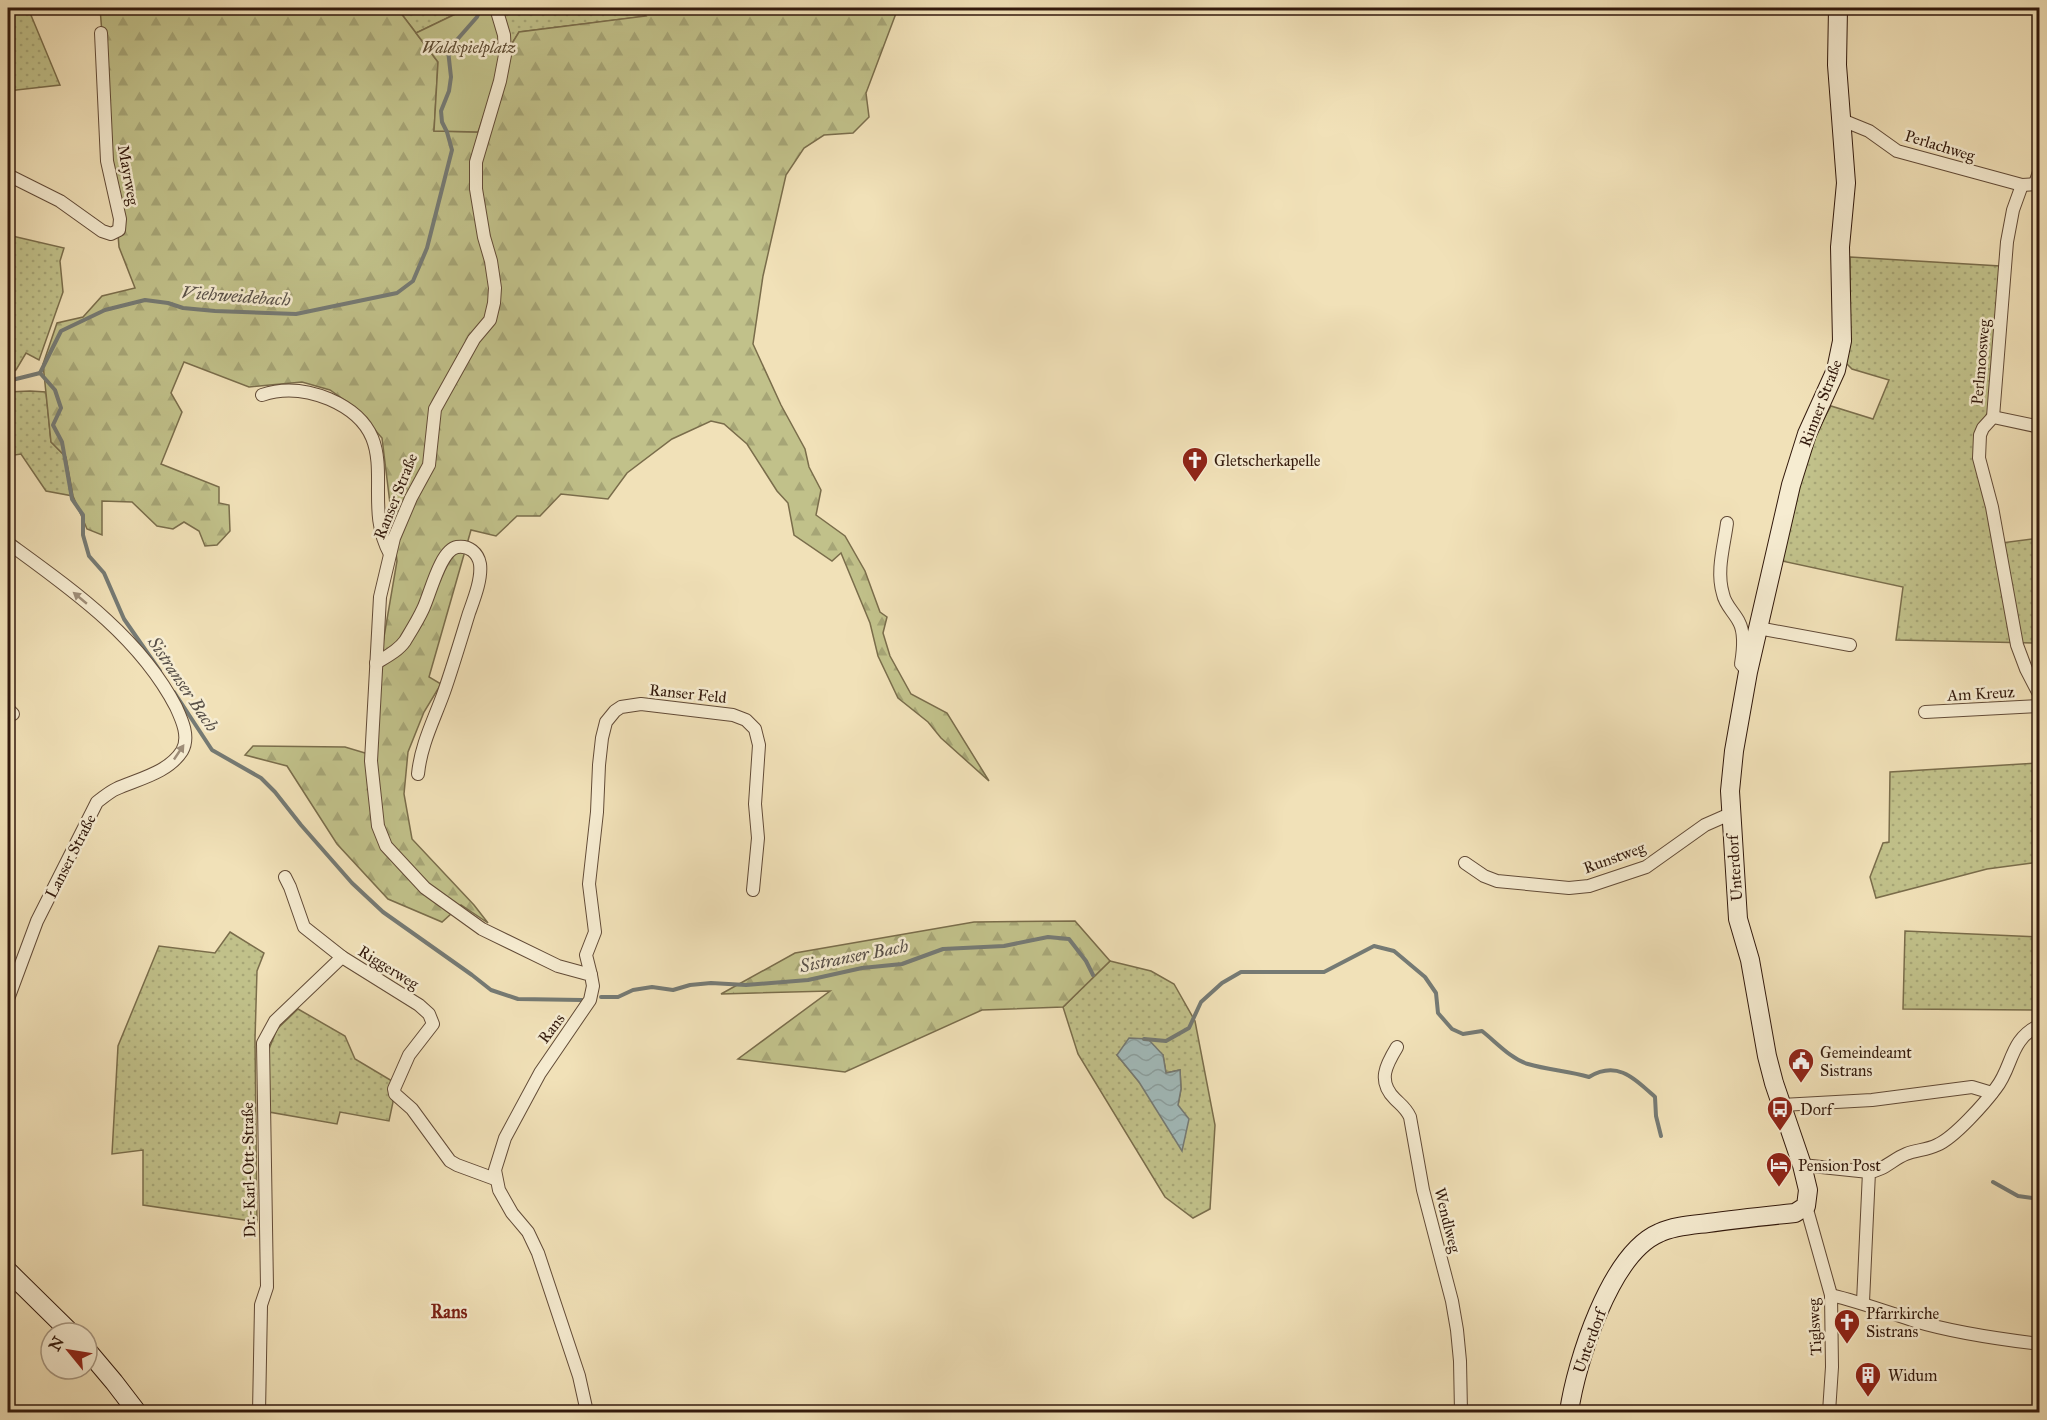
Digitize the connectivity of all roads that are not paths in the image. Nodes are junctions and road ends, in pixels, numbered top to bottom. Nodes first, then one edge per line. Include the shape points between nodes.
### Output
1 (496, 8) edge
2 (1838, 8) edge
3 (101, 33) dead end
4 (1842, 120) junction
5 (2040, 168) edge
6 (8, 175) edge
7 (2037, 184) edge
8 (2022, 185) junction
9 (262, 395) dead end
10 (1993, 417) junction
11 (2040, 427) edge
12 (1727, 523) dead end
13 (8, 543) edge
14 (390, 554) junction
15 (1758, 628) junction
16 (1850, 645) dead end
17 (2017, 645) joint
18 (376, 663) junction
19 (1748, 672) junction
20 (2040, 696) edge
21 (2040, 706) edge
22 (1925, 712) dead end
23 (418, 774) dead end
24 (1730, 814) junction
25 (1465, 863) dead end
26 (285, 877) dead end
27 (753, 890) dead end
28 (342, 957) junction
29 (591, 975) junction
30 (8, 999) edge
31 (2040, 1025) edge
32 (1397, 1047) dead end
33 (1992, 1093) junction
34 (1782, 1105) junction
35 (1803, 1166) junction
36 (1869, 1172) junction
37 (495, 1179) junction
38 (1806, 1206) junction
39 (8, 1272) edge
40 (1831, 1295) junction
41 (1863, 1302) junction
42 (59, 1321) edge
43 (2040, 1344) edge
44 (99, 1364) edge
45 (137, 1413) edge
46 (259, 1413) edge
47 (587, 1413) edge
48 (1461, 1413) edge
49 (1569, 1413) edge
50 (1829, 1413) edge

1 - 14 street, Ranser Straße via 506,55 476,162 476,189 491,261 494,303 490,320 474,339 435,409 429,465 411,498
2 - 4 main road, Rinner Straße
3 - 6 street, Mayrweg via 107,161 120,219 118,230 111,234 102,231 60,201
4 - 8 street, Perlachweg via 1869,131 1897,151
4 - 15 main road, Rinner Straße via 1846,183 1840,247 1840,348 1836,370 1795,469
5 - 7 street, Perlachweg
7 - 8 street, Perlachweg
8 - 10 street, Perlmoosweg via 2007,242
9 - 14 street via 283,390 314,394 350,411 364,425 375,444 380,530
10 - 11 street
10 - 17 street, Perlmoosweg via 1980,435 1979,458
12 - 19 street via 1721,588 1741,625 1741,664
30 -> 13 street, Lanser Straße via 37,921 97,802 113,790 154,773 177,757 185,741 184,726 170,697 126,638
14 - 18 street, Ranser Straße via 380,597
15 - 16 street
15 - 19 main road, Unterdorf
17 - 20 street, Am Kreuz
18 - 23 street via 404,642 447,553 459,547 475,552 480,565 472,603 423,745
18 - 29 street, Ranser Straße via 371,761 376,815 386,846 425,888 472,922 558,966
19 - 24 main road, Unterdorf via 1732,764
21 - 22 street, Am Kreuz
24 - 25 street, Runstweg via 1705,825 1646,867 1589,886 1515,884 1484,876
24 - 34 main road, Unterdorf via 1738,919 1750,960 1767,1056
26 - 28 street, Riggerweg via 304,927
27 - 29 street, Ranser Feld via 758,838 755,804 759,745 755,729 740,717 724,714 641,704 621,707 604,728 599,765 589,884 595,932 586,955
28 - 37 street, Riggerweg via 419,1005 433,1019 431,1029 409,1055 395,1094 412,1109 450,1161
28 - 46 street, Dr.-Karl-Ott-Straße via 275,1021 263,1043 267,1287 261,1305
29 - 37 street, Rans via 590,1000 540,1073 510,1126 499,1153
31 - 33 street via 2019,1043
32 - 48 street, Wendlweg via 1384,1070 1385,1084 1410,1117 1423,1190 1457,1330
33 - 34 street via 1972,1087 1872,1100
33 - 36 street via 1940,1144 1907,1153 1880,1170
34 - 35 main road, Unterdorf
35 - 36 street
35 - 38 main road, Unterdorf via 1809,1196
36 - 41 street
37 - 47 street via 504,1201 528,1232 538,1253 579,1376
38 - 40 street, Tiglsweg
38 - 49 main road, Unterdorf via 1795,1213 1673,1228 1642,1242 1622,1267 1595,1321 1581,1357
39 - 42 main road
40 - 41 street
40 - 50 street, Tiglsweg
41 - 43 street via 1917,1322
44 - 45 main road

